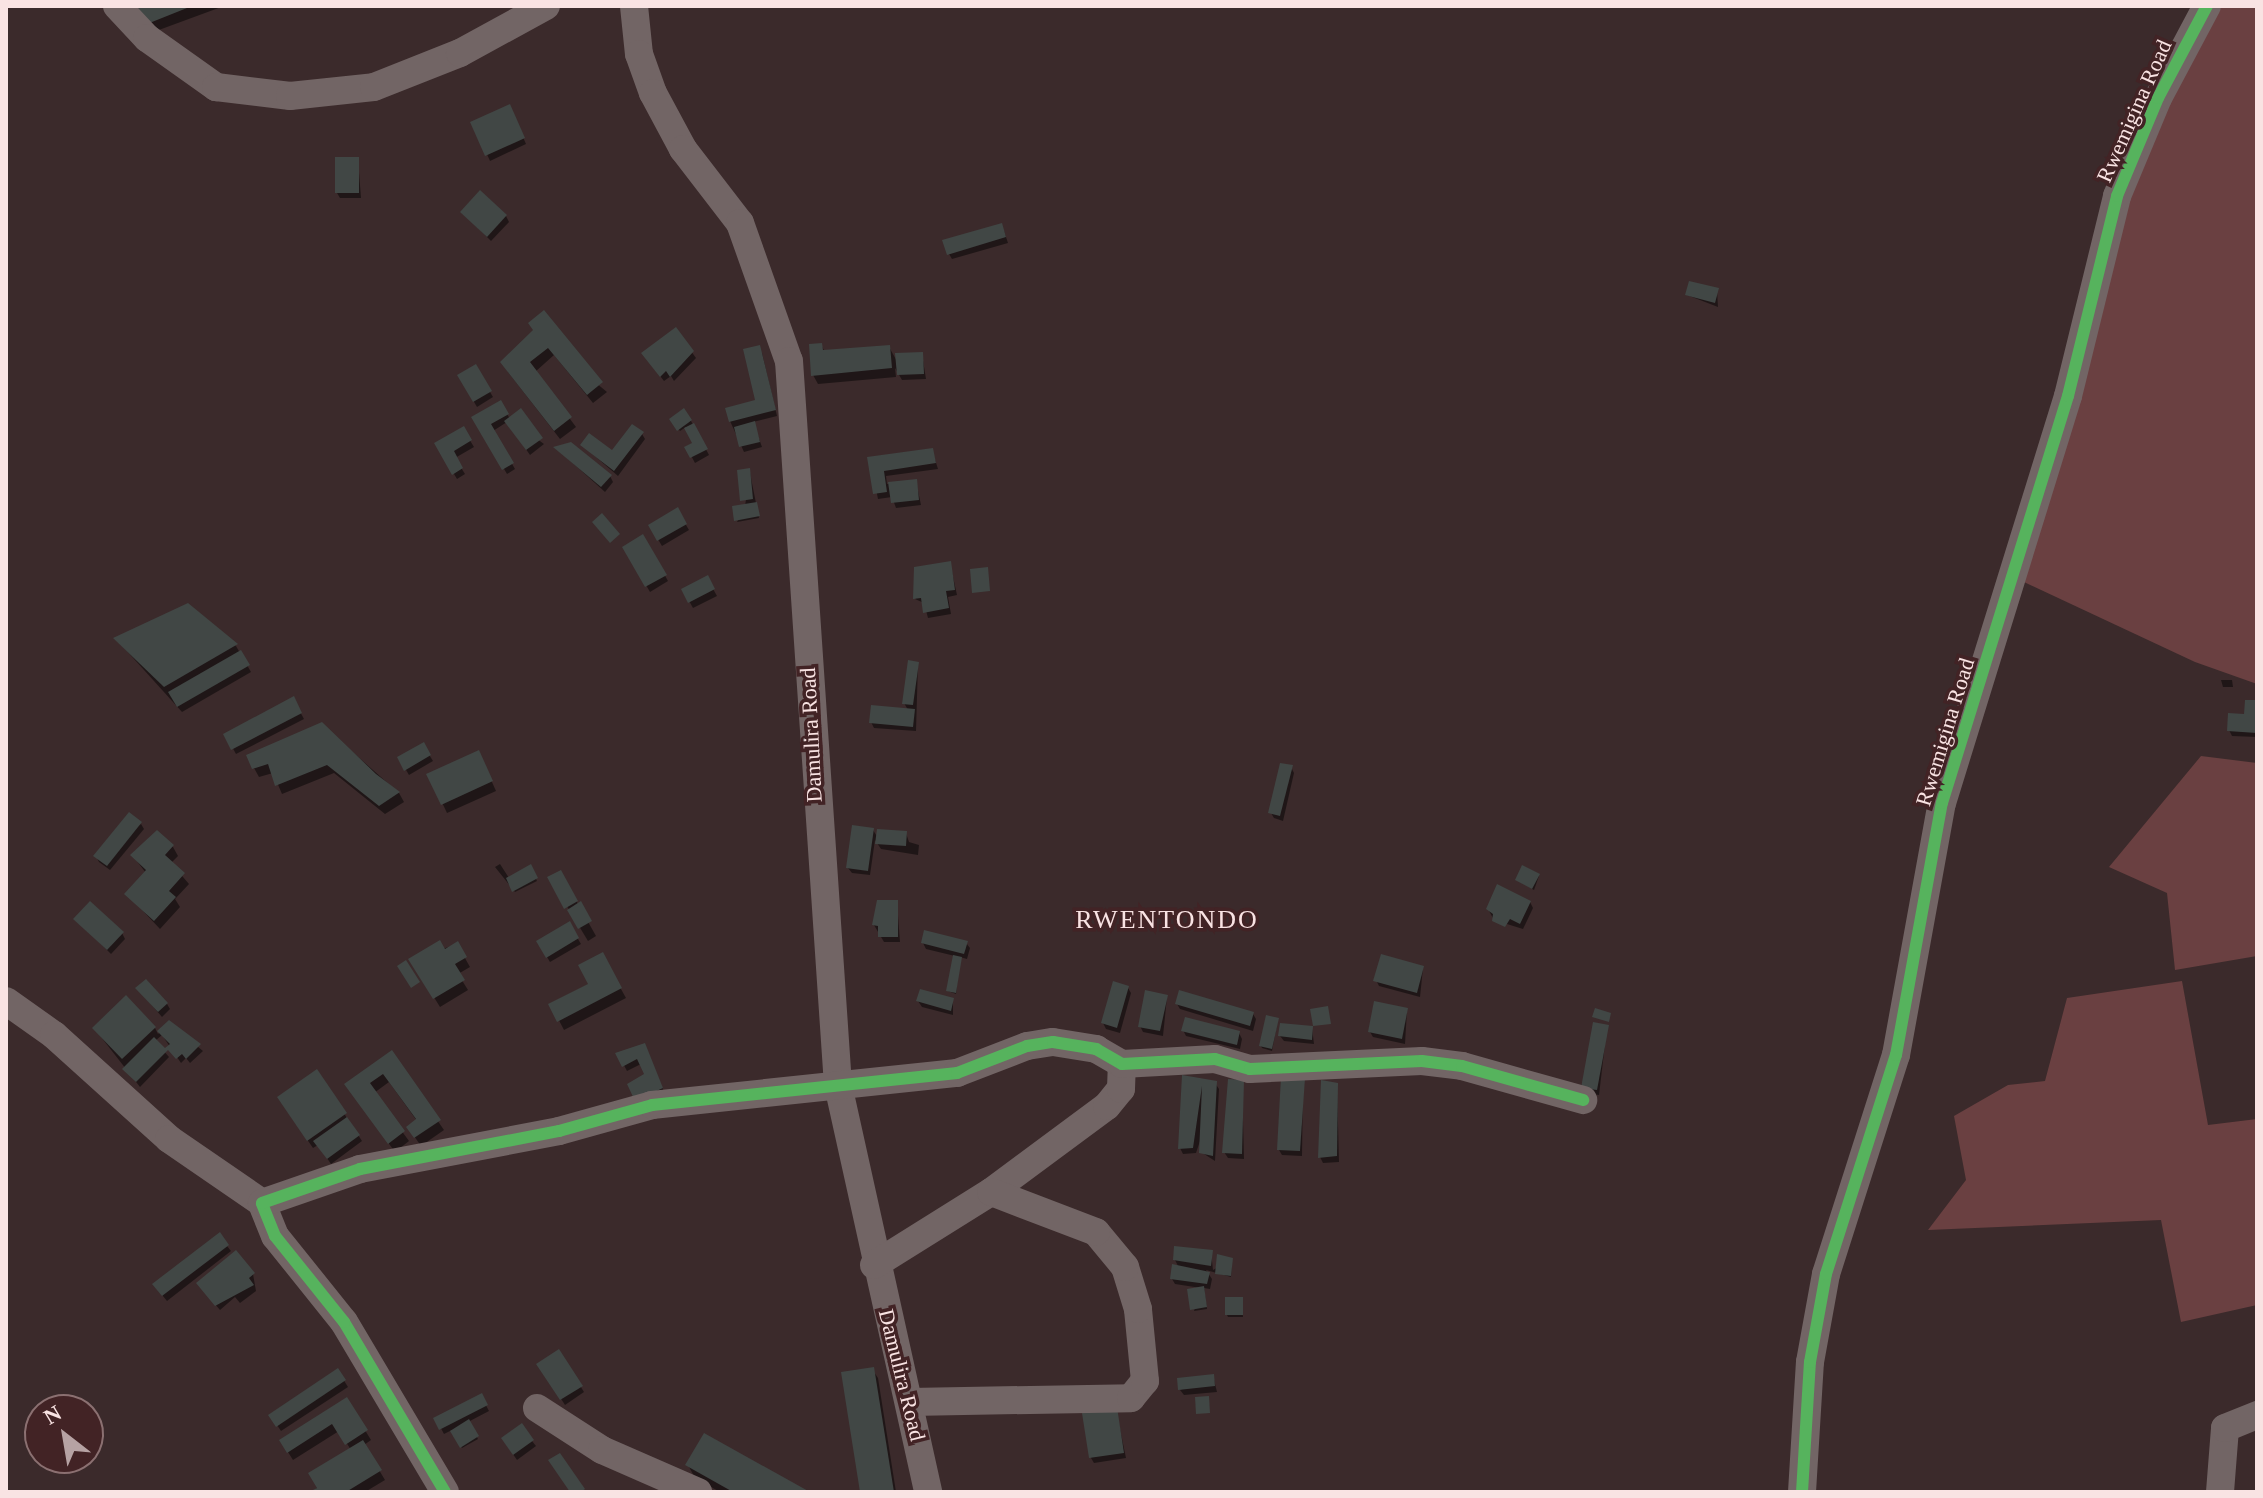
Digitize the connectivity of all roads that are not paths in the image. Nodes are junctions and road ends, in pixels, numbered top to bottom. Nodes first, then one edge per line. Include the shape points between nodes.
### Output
1 (117, 6) edge
2 (546, 6) edge
3 (634, 6) edge
4 (2207, 6) edge
5 (6, 1001) edge
6 (1122, 1064) junction
7 (838, 1085) junction
8 (1583, 1100) dead end
9 (991, 1192) junction
10 (262, 1203) junction
11 (874, 1265) junction
12 (910, 1402) junction
13 (537, 1408) dead end
14 (2257, 1415) edge
15 (445, 1492) edge
16 (698, 1492) edge
17 (928, 1492) edge
18 (1802, 1492) edge
19 (2220, 1492) edge

1 - 2 street via 147,38 216,87 290,96 374,87 460,53
3 - 7 street, Damulira Road via 639,54 653,93 683,149 740,223 789,361
4 - 18 street, Rwemigina Road via 2158,98 2117,196 2068,396 1942,803 1896,1055 1826,1274 1810,1362
5 - 10 street via 54,1035 169,1139
6 - 7 street via 1096,1049 1053,1042 1001,1054 957,1073
6 - 8 street via 1215,1059 1250,1069 1294,1069 1422,1061 1462,1066
6 - 9 street via 1121,1089 1107,1106
7 - 10 street via 652,1105 559,1131 360,1169
7 - 11 street, Damulira Road
9 - 11 street
9 - 12 street via 1096,1232 1125,1267 1138,1309 1145,1381 1131,1398
10 - 15 street via 275,1236 344,1322
11 - 12 street, Damulira Road
12 - 17 street, Damulira Road
13 - 16 street via 602,1450
14 - 19 street via 2223,1431

